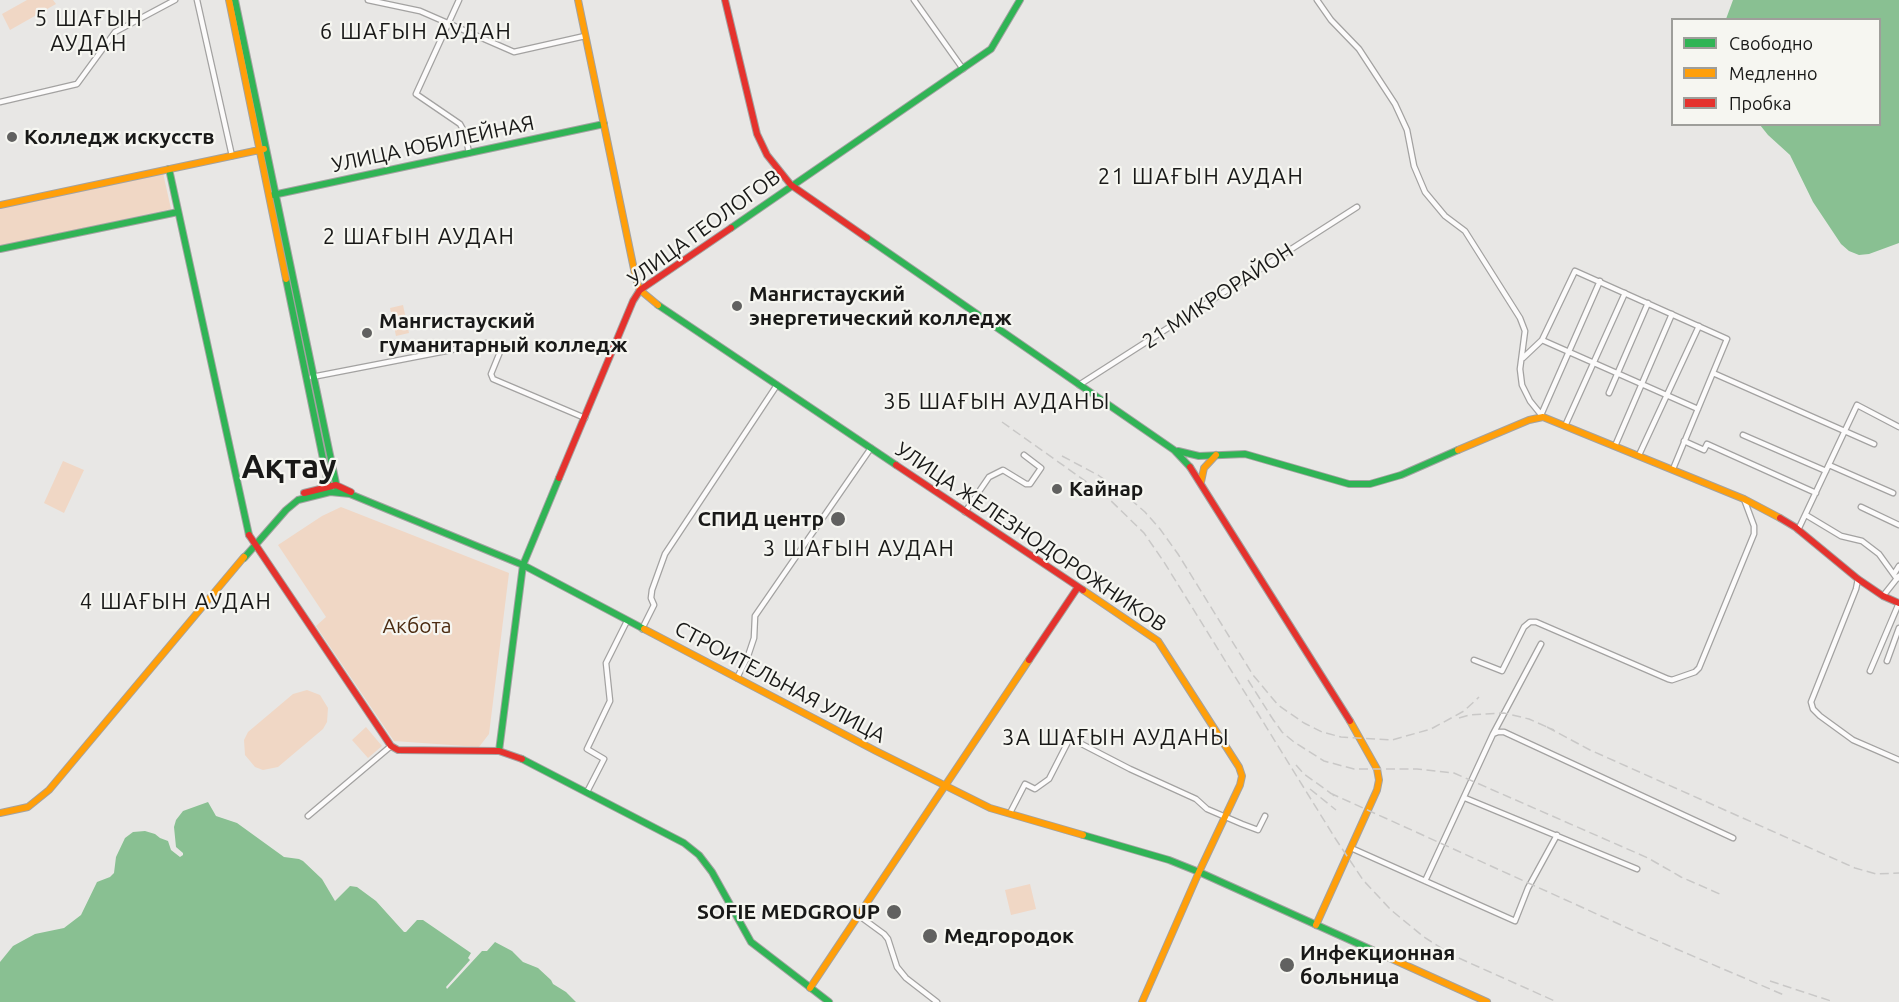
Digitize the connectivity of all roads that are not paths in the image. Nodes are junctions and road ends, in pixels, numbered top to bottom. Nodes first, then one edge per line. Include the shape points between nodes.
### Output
1 (175, 0) edge
2 (197, 0) edge
3 (229, 0) edge
4 (235, 0) edge
5 (368, 0) edge
6 (459, 0) edge
7 (578, 0) edge
8 (725, 0) edge
9 (914, 0) edge
10 (1020, 0) edge
11 (1317, 0) edge
12 (449, 23) junction
13 (585, 36) junction
14 (963, 69) junction
15 (249, 83) junction
16 (0, 102) edge
17 (604, 124) junction
18 (263, 150) junction
19 (469, 153) junction
20 (232, 156) junction
21 (170, 169) junction
22 (791, 185) junction
23 (272, 195) junction
24 (0, 205) edge
25 (1357, 207) dead end
26 (178, 212) junction
27 (0, 249) edge
28 (1600, 281) junction
29 (640, 290) junction
30 (1625, 293) junction
31 (1648, 303) junction
32 (1672, 314) junction
33 (1699, 326) junction
34 (1542, 340) junction
35 (1569, 352) junction
36 (1522, 358) junction
37 (1593, 363) junction
38 (1617, 373) junction
39 (1713, 373) junction
40 (310, 377) junction
41 (1642, 384) junction
42 (777, 385) junction
43 (1079, 385) junction
44 (1610, 393) dead end
45 (1668, 395) junction
46 (1698, 409) junction
47 (1542, 416) junction
48 (585, 418) junction
49 (1565, 426) junction
50 (1899, 427) edge
51 (1845, 431) junction
52 (1743, 435) dead end
53 (1684, 441) junction
54 (1874, 444) dead end
55 (1615, 446) junction
56 (871, 448) junction
57 (1174, 450) junction
58 (1217, 454) junction
59 (1024, 455) dead end
60 (1639, 455) junction
61 (1829, 465) junction
62 (1672, 469) junction
63 (1826, 471) junction
64 (1201, 482) junction
65 (333, 489) junction
66 (1816, 493) junction
67 (1893, 493) dead end
68 (1744, 499) junction
69 (1861, 507) dead end
70 (965, 513) junction
71 (1806, 515) junction
72 (1899, 525) edge
73 (1798, 530) junction
74 (254, 545) junction
75 (523, 565) junction
76 (1899, 566) edge
77 (1896, 577) edge
78 (1858, 579) junction
79 (1077, 587) junction
80 (1883, 596) junction
81 (1898, 606) edge
82 (627, 621) junction
83 (1899, 628) edge
84 (642, 629) junction
85 (1541, 644) dead end
86 (1473, 660) dead end
87 (1887, 661) dead end
88 (1870, 671) dead end
89 (737, 678) junction
90 (1493, 734) junction
91 (391, 746) junction
92 (499, 751) junction
93 (1899, 760) edge
94 (945, 786) junction
95 (587, 792) junction
96 (1465, 798) junction
97 (3, 813) edge
98 (1010, 813) junction
99 (308, 816) dead end
100 (1265, 816) dead end
101 (1226, 817) junction
102 (1557, 835) junction
103 (1733, 838) dead end
104 (1351, 848) junction
105 (1636, 869) dead end
106 (1199, 872) junction
107 (1425, 881) junction
108 (858, 915) junction
109 (1316, 925) junction
110 (810, 988) junction
111 (829, 1002) edge
112 (937, 1002) edge
113 (1142, 1002) edge
114 (1487, 1002) edge

1 - 16 street via 115,32 77,84
2 - 20 street
3 - 15 street
4 - 15 street
5 - 12 street via 420,11
6 - 12 street
7 - 13 street
8 - 22 street via 757,134 767,155
9 - 14 street
10 - 14 street, УЛИЦА ГЕОЛОГОВ via 991,49
11 - 36 street via 1331,21 1359,49 1395,104 1407,129 1414,166 1425,192 1445,216 1465,231 1520,318 1525,331
12 - 13 street via 514,52
12 - 19 street via 416,94 460,124
13 - 17 street
14 - 22 street, УЛИЦА ГЕОЛОГОВ
15 - 18 street
17 - 19 street, УЛИЦА ЮБИЛЕЙНАЯ
17 - 29 street
18 - 20 street
18 - 23 street
19 - 23 street, УЛИЦА ЮБИЛЕЙНАЯ
20 - 21 street
21 - 24 street
21 - 26 street
22 - 29 street, УЛИЦА ГЕОЛОГОВ
22 - 43 street
23 - 40 street
25 - 43 street, 21 МИКРОРАЙОН
26 - 27 street
26 - 74 street via 243,514
28 - 30 street
28 - 34 street via 1575,271
28 - 35 street
29 - 42 street, УЛИЦА ЖЕЛЕЗНОДОРОЖНИКОВ
29 - 48 street, УЛИЦА ГЕОЛОГОВ
30 - 31 street
30 - 37 street
31 - 32 street
31 - 38 street
32 - 33 street
32 - 41 street
33 - 39 street via 1727,339
33 - 45 street
34 - 35 street
34 - 36 street
35 - 37 street
35 - 47 street
36 - 47 street via 1522,385
37 - 38 street
37 - 49 street
38 - 41 street
38 - 44 street
39 - 46 street
39 - 51 street
40 - 48 street via 487,343 500,352 491,374 493,379
40 - 65 street
41 - 45 street
41 - 55 street
42 - 56 street, УЛИЦА ЖЕЛЕЗНОДОРОЖНИКОВ
42 - 84 street via 665,554 651,590 654,605
43 - 57 street
45 - 46 street
45 - 60 street
46 - 53 street
47 - 49 street
47 - 58 street via 1401,475 1370,484 1348,483 1256,456
48 - 75 street, УЛИЦА ГЕОЛОГОВ
49 - 55 street
50 - 51 street via 1857,405
51 - 54 street
51 - 61 street
52 - 63 street
53 - 62 street
53 - 66 street via 1704,450 1707,444
55 - 60 street
56 - 70 street, УЛИЦА ЖЕЛЕЗНОДОРОЖНИКОВ
56 - 89 street via 755,616 754,638
57 - 58 street via 1191,455
57 - 64 street
58 - 64 street via 1204,468
59 - 70 street via 1041,468 1030,484 1003,470 989,477
60 - 62 street
61 - 63 street
61 - 67 street
62 - 68 street
63 - 66 street
64 - 104 street via 1375,763 1377,790
65 - 74 street via 292,504
65 - 75 street, СТРОИТЕЛЬНАЯ УЛИЦА via 348,490 356,497
66 - 71 street
68 - 73 street
68 - 86 street via 1754,534 1697,670 1670,680 1536,622 1524,627 1502,671
69 - 72 street
70 - 79 street, УЛИЦА ЖЕЛЕЗНОДОРОЖНИКОВ
71 - 73 street
71 - 77 street via 1840,536 1862,541 1879,554
73 - 78 street
74 - 91 street
74 - 97 street via 49,790 28,807
75 - 82 street, СТРОИТЕЛЬНАЯ УЛИЦА
75 - 92 street, УЛИЦА ГЕОЛОГОВ
76 - 77 street
77 - 80 street
78 - 80 street
78 - 93 street via 1811,702 1820,716 1853,740
79 - 94 street
79 - 101 street, УЛИЦА ЖЕЛЕЗНОДОРОЖНИКОВ via 1165,649 1239,767 1240,785
80 - 81 street
81 - 88 street
82 - 84 street, СТРОИТЕЛЬНАЯ УЛИЦА
82 - 95 street via 606,663 610,701 587,749 604,759
83 - 87 street
84 - 89 street, СТРОИТЕЛЬНАЯ УЛИЦА
85 - 90 street
89 - 94 street, СТРОИТЕЛЬНАЯ УЛИЦА
90 - 96 street
90 - 103 street via 1504,732
91 - 92 street via 398,750
91 - 99 street
92 - 95 street via 515,755
94 - 98 street, СТРОИТЕЛЬНАЯ УЛИЦА via 990,808
94 - 108 street
95 - 110 street via 692,849 712,872 751,942
96 - 102 street
96 - 107 street
98 - 101 street via 1025,784 1035,789 1049,779 1070,738
98 - 106 street, СТРОИТЕЛЬНАЯ УЛИЦА
100 - 101 street via 1258,830
101 - 106 street, УЛИЦА ЖЕЛЕЗНОДОРОЖНИКОВ
102 - 105 street
102 - 107 street via 1515,921
104 - 107 street
104 - 109 street
106 - 109 street, СТРОИТЕЛЬНАЯ УЛИЦА
106 - 113 street, УЛИЦА ЖЕЛЕЗНОДОРОЖНИКОВ
108 - 110 street
108 - 112 street via 888,939 897,967 906,978
109 - 114 street, СТРОИТЕЛЬНАЯ УЛИЦА
110 - 111 street

